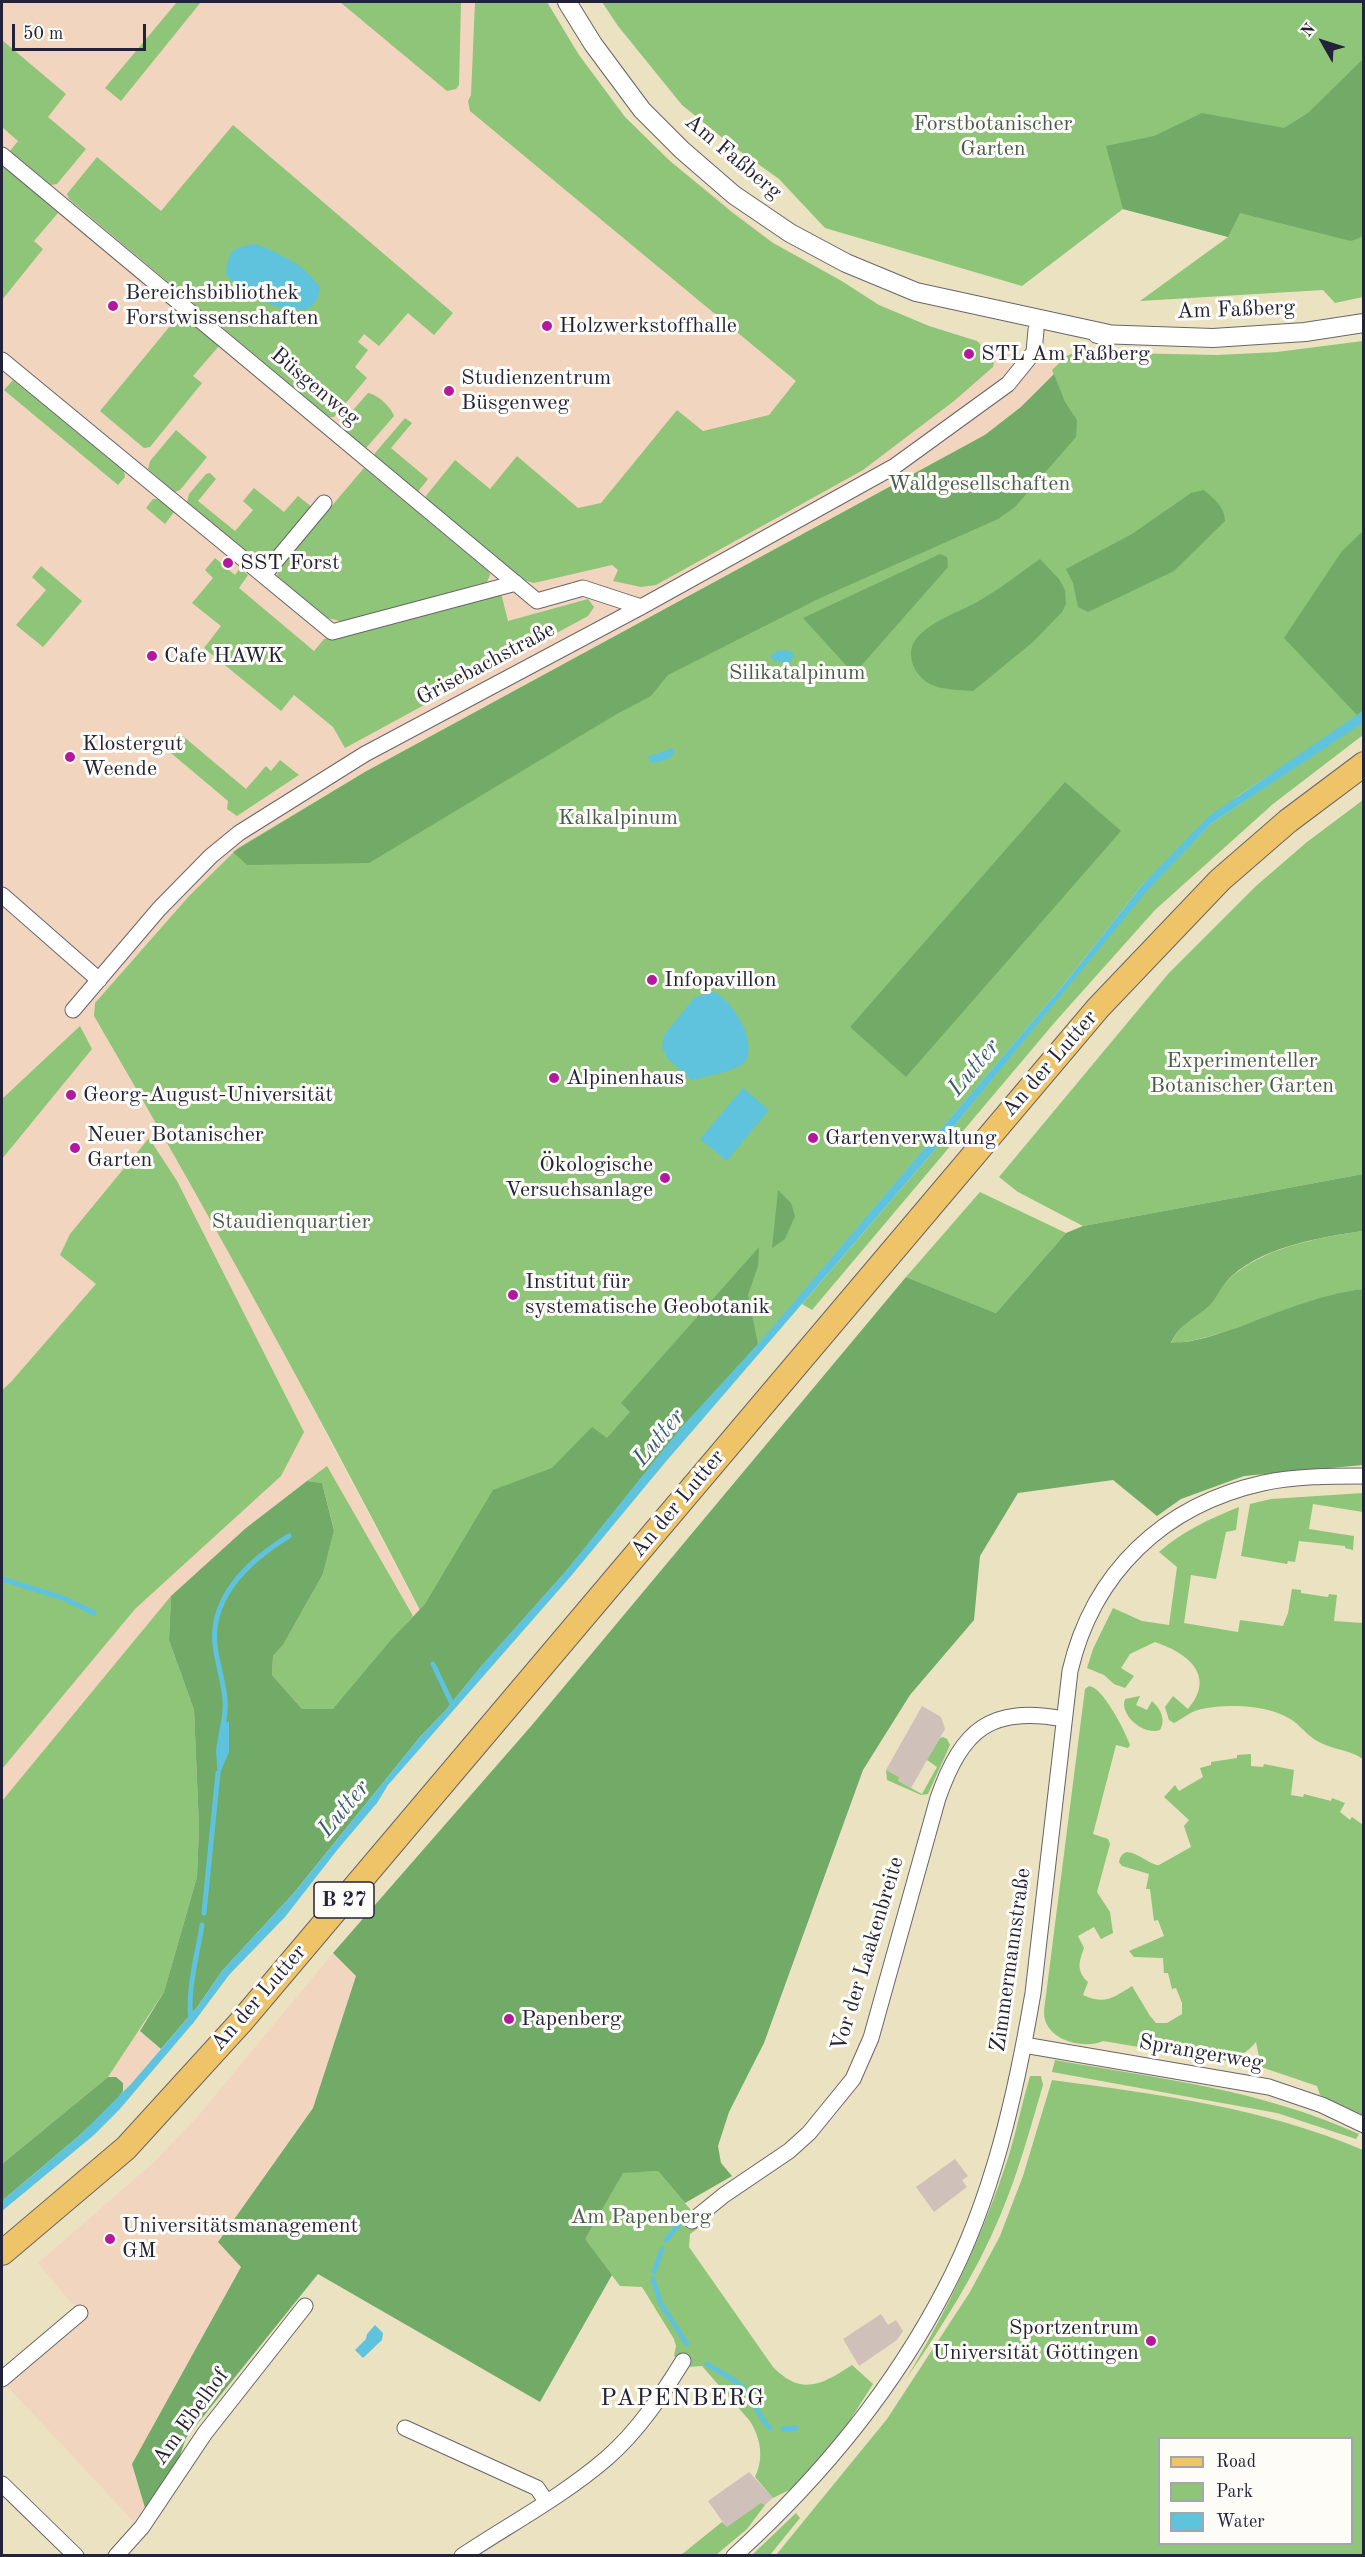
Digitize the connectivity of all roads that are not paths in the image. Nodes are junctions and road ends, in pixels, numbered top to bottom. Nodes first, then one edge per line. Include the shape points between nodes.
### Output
1 (567, 2) edge
2 (2, 155) edge
3 (1364, 323) edge
4 (1037, 325) junction
5 (2, 360) edge
6 (324, 503) dead end
7 (264, 575) junction
8 (516, 583) junction
9 (641, 607) junction
10 (1364, 764) edge
11 (2, 895) edge
12 (99, 980) junction
13 (73, 1010) dead end
14 (1364, 1476) edge
15 (1064, 1719) junction
16 (1024, 2045) junction
17 (1364, 2125) edge
18 (692, 2221) dead end
19 (2, 2253) edge
20 (305, 2306) dead end
21 (80, 2313) dead end
22 (683, 2361) dead end
23 (2, 2379) edge
24 (405, 2428) dead end
25 (2, 2484) edge
26 (546, 2501) junction
27 (76, 2556) edge
28 (116, 2556) edge
29 (462, 2556) edge
30 (734, 2556) edge

1 - 4 street, Am Faßberg via 642,110 735,195 810,245 846,263 916,292
2 - 8 street, Büsgenweg
3 - 4 street, Am Faßberg via 1305,332 1213,338 1109,334
4 - 9 street, Grisebachstraße via 1010,368 965,415 895,466
5 - 7 street
6 - 7 street
7 - 8 street via 332,632
8 - 9 street, Büsgenweg via 537,601 583,588
9 - 12 street, Grisebachstraße via 365,754 238,833 177,890
10 - 19 main road, An der Lutter / B 27 via 1288,821 1220,880 1098,1008 240,2023 126,2148
11 - 12 street
12 - 13 street, Grisebachstraße
14 - 15 street, Zimmermannstraße via 1263,1483 1204,1502 1160,1528 1112,1577 1087,1620 1073,1659
15 - 16 street, Zimmermannstraße
15 - 18 street, Vor der Laakenbreite via 1029,1714 1008,1716 979,1729 963,1746 938,1798 871,2038 853,2079 789,2151
16 - 17 street, Sprangerweg via 1269,2087
16 - 30 street, Zimmermannstraße via 988,2185 945,2289 879,2398 858,2425 793,2501
20 - 28 street, Am Ebelhof via 205,2433 142,2527
21 - 23 street
22 - 26 street via 648,2413 615,2450
24 - 26 street via 537,2487
25 - 27 street
26 - 29 street

